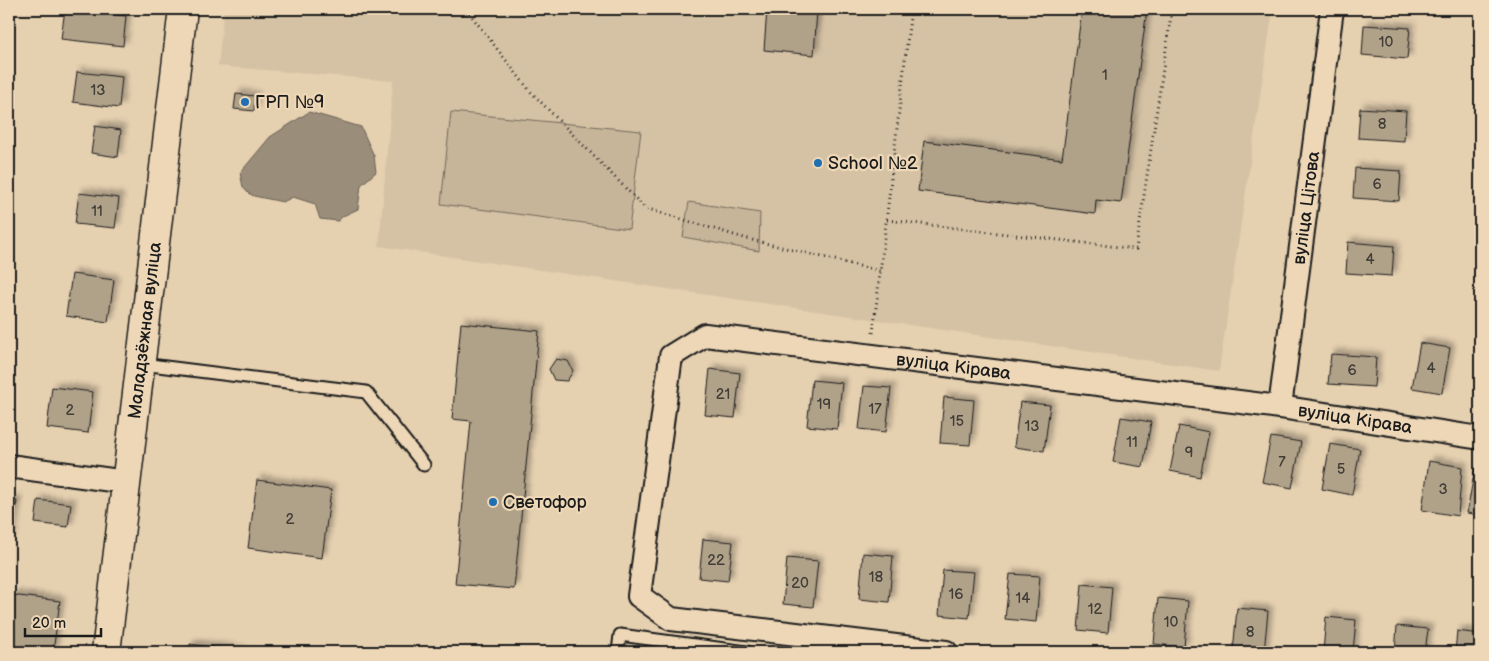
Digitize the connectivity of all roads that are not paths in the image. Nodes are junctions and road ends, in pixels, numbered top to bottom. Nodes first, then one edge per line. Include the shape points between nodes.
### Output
1 (183, 9) edge
2 (1332, 9) edge
3 (142, 364) junction
4 (1280, 407) junction
5 (1480, 438) edge
6 (424, 465) dead end
7 (9, 466) edge
8 (126, 482) junction
9 (106, 652) edge
10 (618, 652) edge
11 (746, 652) edge
12 (946, 652) edge

1 - 3 street, Маладзёжная вуліца
2 - 4 street, вуліца Цітова
3 - 6 lane via 366,392
3 - 8 street, Маладзёжная вуліца
4 - 5 street, вуліца Кірава
4 - 12 street, вуліца Кірава via 705,335 671,356 639,596 671,619
7 - 8 street
8 - 9 street, Маладзёжная вуліца
10 - 11 lane via 620,635

